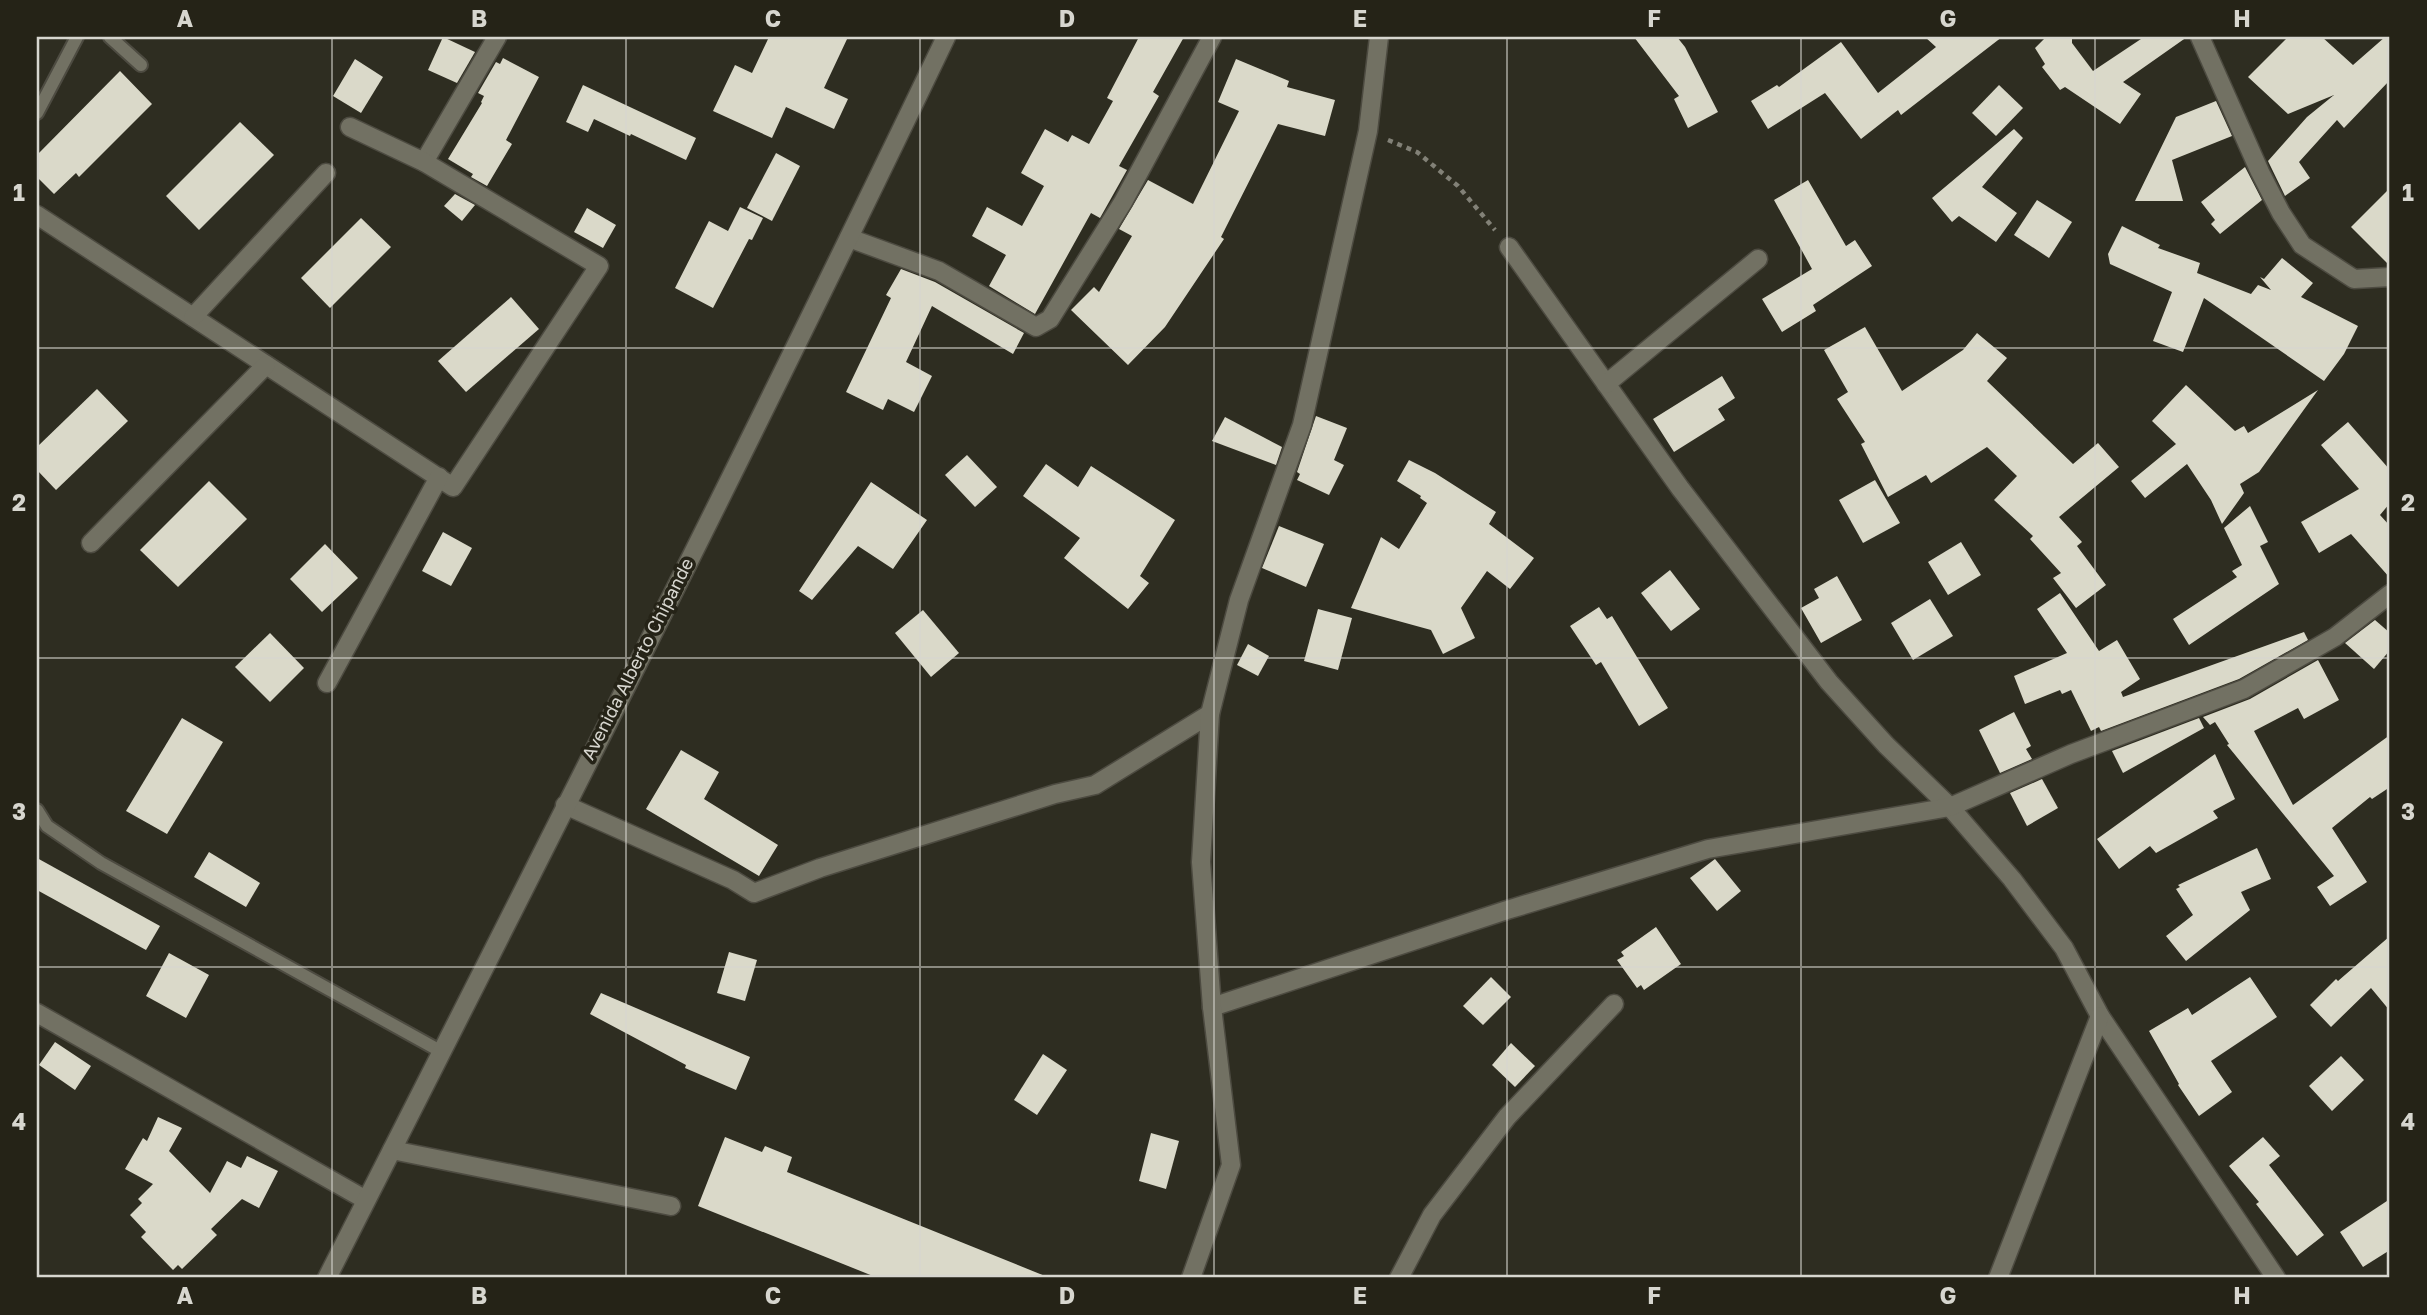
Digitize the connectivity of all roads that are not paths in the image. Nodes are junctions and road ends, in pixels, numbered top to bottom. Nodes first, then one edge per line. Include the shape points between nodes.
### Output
1 (77, 37) edge
2 (110, 37) edge
3 (946, 37) edge
4 (1212, 37) edge
5 (1379, 37) edge
6 (2200, 37) edge
7 (490, 39) edge
8 (141, 65) dead end
9 (37, 113) edge
10 (350, 127) dead end
11 (424, 162) junction
12 (326, 173) dead end
13 (37, 215) edge
14 (849, 238) junction
15 (1509, 247) road end
16 (1758, 259) dead end
17 (2390, 277) edge
18 (193, 317) junction
19 (265, 365) junction
20 (1606, 384) junction
21 (439, 477) junction
22 (91, 543) dead end
23 (2390, 594) edge
24 (327, 683) dead end
25 (1210, 714) junction
26 (565, 805) junction
27 (1950, 807) junction
28 (37, 810) edge
29 (1614, 1004) dead end
30 (1213, 1007) junction
31 (37, 1013) edge
32 (2100, 1016) junction
33 (442, 1052) junction
34 (392, 1150) junction
35 (366, 1200) junction
36 (671, 1206) dead end
37 (327, 1278) edge
38 (1191, 1278) edge
39 (1399, 1278) edge
40 (1997, 1278) edge
41 (2276, 1278) edge

1 - 9 lane
2 - 8 lane
3 - 14 street, Avenida Alberto Chipande
4 - 14 street via 1123,202 1050,319 1036,327 939,271
5 - 25 street via 1368,131 1302,425 1239,600
6 - 17 street via 2260,172 2302,246 2354,279
7 - 11 street
10 - 11 street
11 - 21 street via 599,266 453,487
12 - 18 street
13 - 18 street
14 - 26 street, Avenida Alberto Chipande
15 - 20 street
16 - 20 street
18 - 19 street
19 - 21 street
19 - 22 street
20 - 27 street via 1829,682
21 - 24 street
23 - 27 street via 2335,637 2244,690 2071,754
25 - 26 street via 1095,785 820,868 754,893
25 - 30 street via 1201,862
26 - 33 street, Avenida Alberto Chipande
27 - 30 street via 1708,849
27 - 32 street via 2064,948
28 - 33 lane via 47,826 101,863
29 - 39 street via 1507,1117 1432,1215
30 - 38 street via 1231,1166
31 - 35 street
32 - 40 street
32 - 41 street
33 - 34 street, Avenida Alberto Chipande
34 - 35 street, Avenida Alberto Chipande
34 - 36 street
35 - 37 street, Avenida Alberto Chipande

